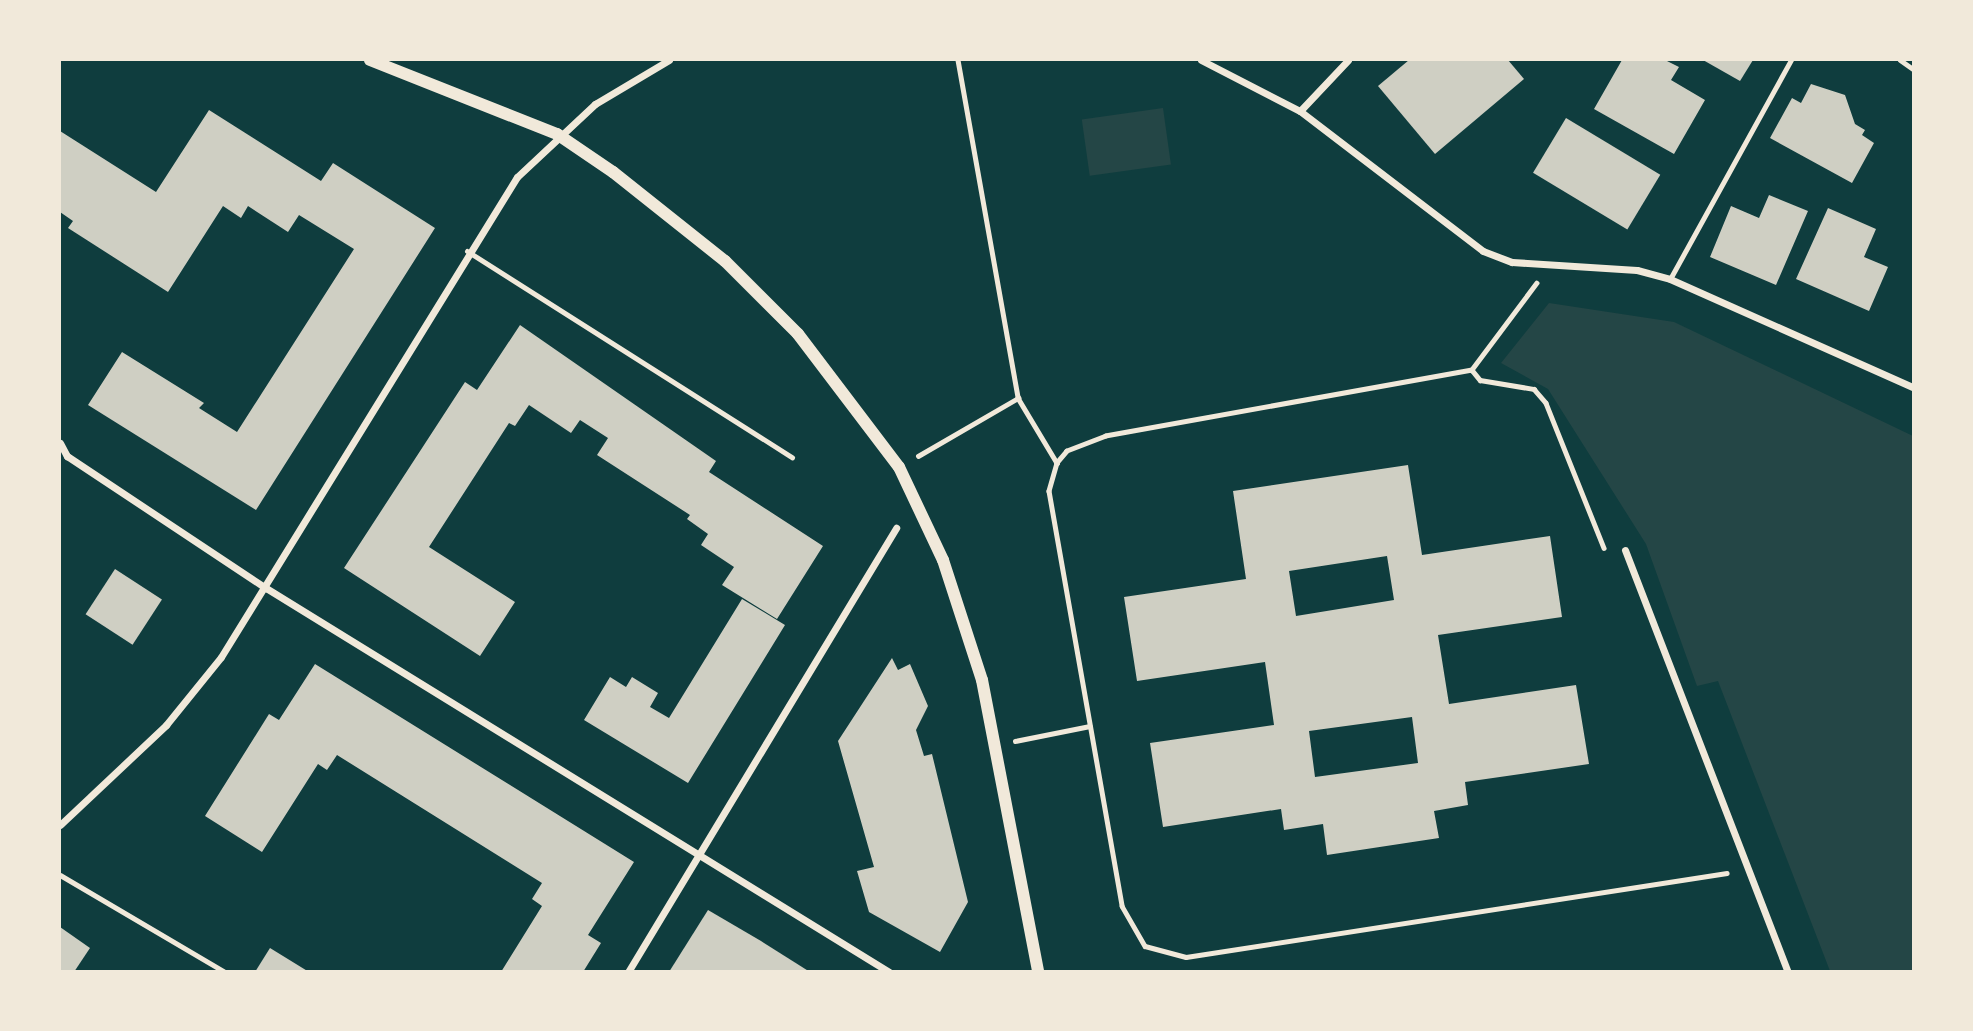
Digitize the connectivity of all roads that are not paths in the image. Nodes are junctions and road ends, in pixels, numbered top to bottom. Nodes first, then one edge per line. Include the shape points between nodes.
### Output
1 (370, 60) edge
2 (669, 60) edge
3 (1201, 60) edge
4 (1348, 60) edge
5 (1791, 60) edge
6 (1900, 60) edge
7 (1913, 69) edge
8 (1300, 111) junction
9 (557, 134) junction
10 (467, 251) junction
11 (1670, 279) junction
12 (1913, 387) edge
13 (60, 443) edge
14 (792, 457) dead end
15 (896, 528) dead end
16 (1625, 550) dead end
17 (266, 588) junction
18 (60, 825) edge
19 (702, 852) junction
20 (60, 875) edge
21 (225, 971) edge
22 (628, 971) edge
23 (889, 971) edge
24 (1038, 971) edge
25 (1788, 971) edge

1 - 9 street
2 - 9 street
3 - 8 street
4 - 8 street
5 - 11 lane
6 - 7 lane
8 - 11 street via 1483,251 1512,262 1637,270
9 - 10 street via 517,177
9 - 24 street via 725,261 798,334 899,467 943,560 998,744
10 - 14 lane
10 - 17 street
11 - 12 street
13 - 17 street via 67,456
15 - 19 street
16 - 25 street
17 - 18 street via 166,725
17 - 19 street
19 - 22 street
19 - 23 street
20 - 21 lane

